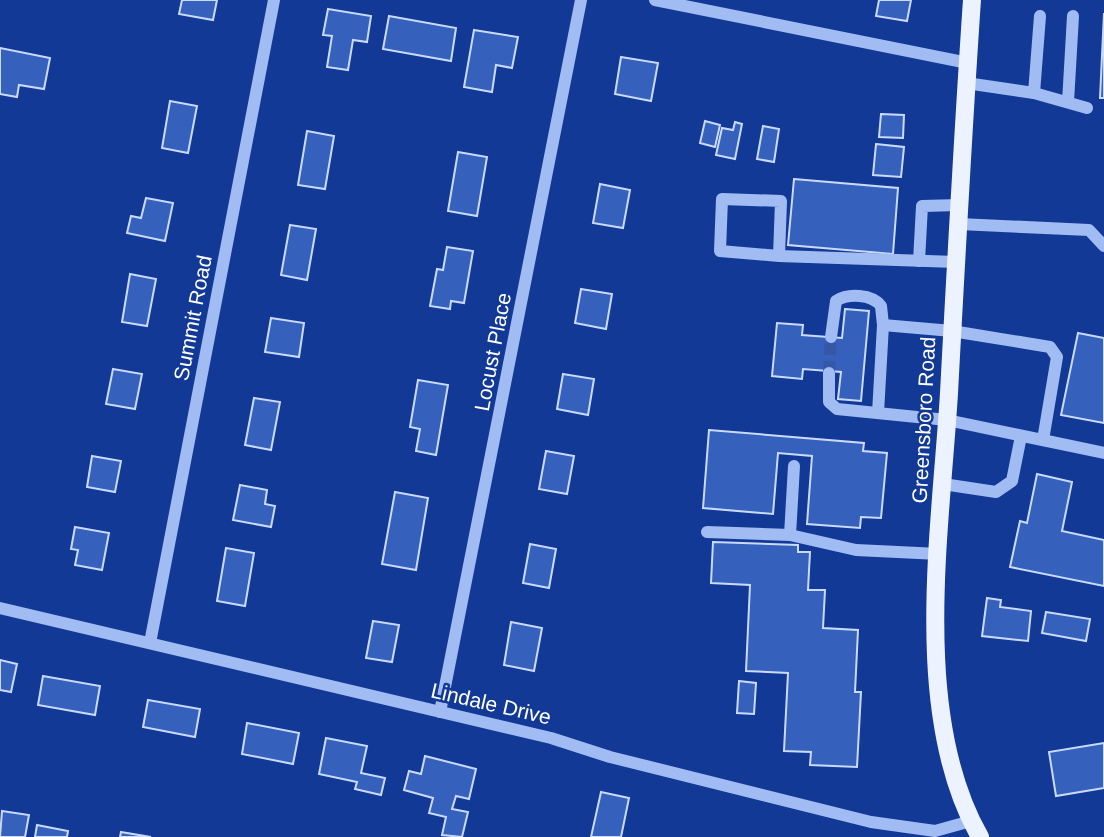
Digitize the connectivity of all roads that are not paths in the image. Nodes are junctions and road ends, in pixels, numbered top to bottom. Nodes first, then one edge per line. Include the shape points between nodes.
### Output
1 (274, 0) edge
2 (581, 0) edge
3 (655, 0) edge
4 (972, 0) edge
5 (1041, 16) dead end
6 (1073, 16) dead end
7 (968, 63) junction
8 (967, 83) junction
9 (1034, 93) junction
10 (1068, 102) junction
11 (1087, 108) dead end
12 (960, 205) junction
13 (958, 224) junction
14 (1104, 246) edge
15 (779, 256) junction
16 (919, 261) junction
17 (956, 262) junction
18 (883, 325) junction
19 (952, 331) junction
20 (831, 337) tunnel mouth
21 (829, 373) tunnel mouth
22 (878, 413) junction
23 (947, 420) junction
24 (1021, 436) junction
25 (1043, 440) junction
26 (1104, 453) edge
27 (794, 466) dead end
28 (943, 484) junction
29 (707, 532) dead end
30 (790, 535) junction
31 (939, 554) junction
32 (0, 608) edge
33 (150, 643) junction
34 (440, 712) junction
35 (976, 829) edge

1 - 33 street, Summit Road
2 - 34 street, Locust Place
3 - 7 street
4 - 7 main road, Greensboro Road
5 - 9 street
6 - 10 street
7 - 8 main road, Greensboro Road
8 - 9 street
8 - 12 main road, Greensboro Road
9 - 10 street
10 - 11 street
12 - 13 main road, Greensboro Road
12 - 16 street via 922,206
13 - 14 street via 1089,230
13 - 17 main road, Greensboro Road
15 - 15 street via 781,201 722,199 720,251
15 - 16 street
16 - 17 street
17 - 19 main road, Greensboro Road
18 - 19 street
18 - 20 street via 877,300 843,296 832,312
18 - 22 street
19 - 23 main road, Greensboro Road
19 - 25 street via 1051,347 1057,357
21 - 22 street via 830,402 837,409
22 - 23 street
23 - 24 street
23 - 28 main road, Greensboro Road
24 - 25 street
24 - 28 street via 1012,481 996,492
25 - 26 street
27 - 30 street
28 - 31 main road, Greensboro Road
29 - 30 street
30 - 31 street via 856,550
31 - 35 main road, Greensboro Road via 941,716 956,782
32 - 33 street, Lindale Drive
33 - 34 street, Lindale Drive
34 - 35 street, Lindale Drive via 871,822 934,831

